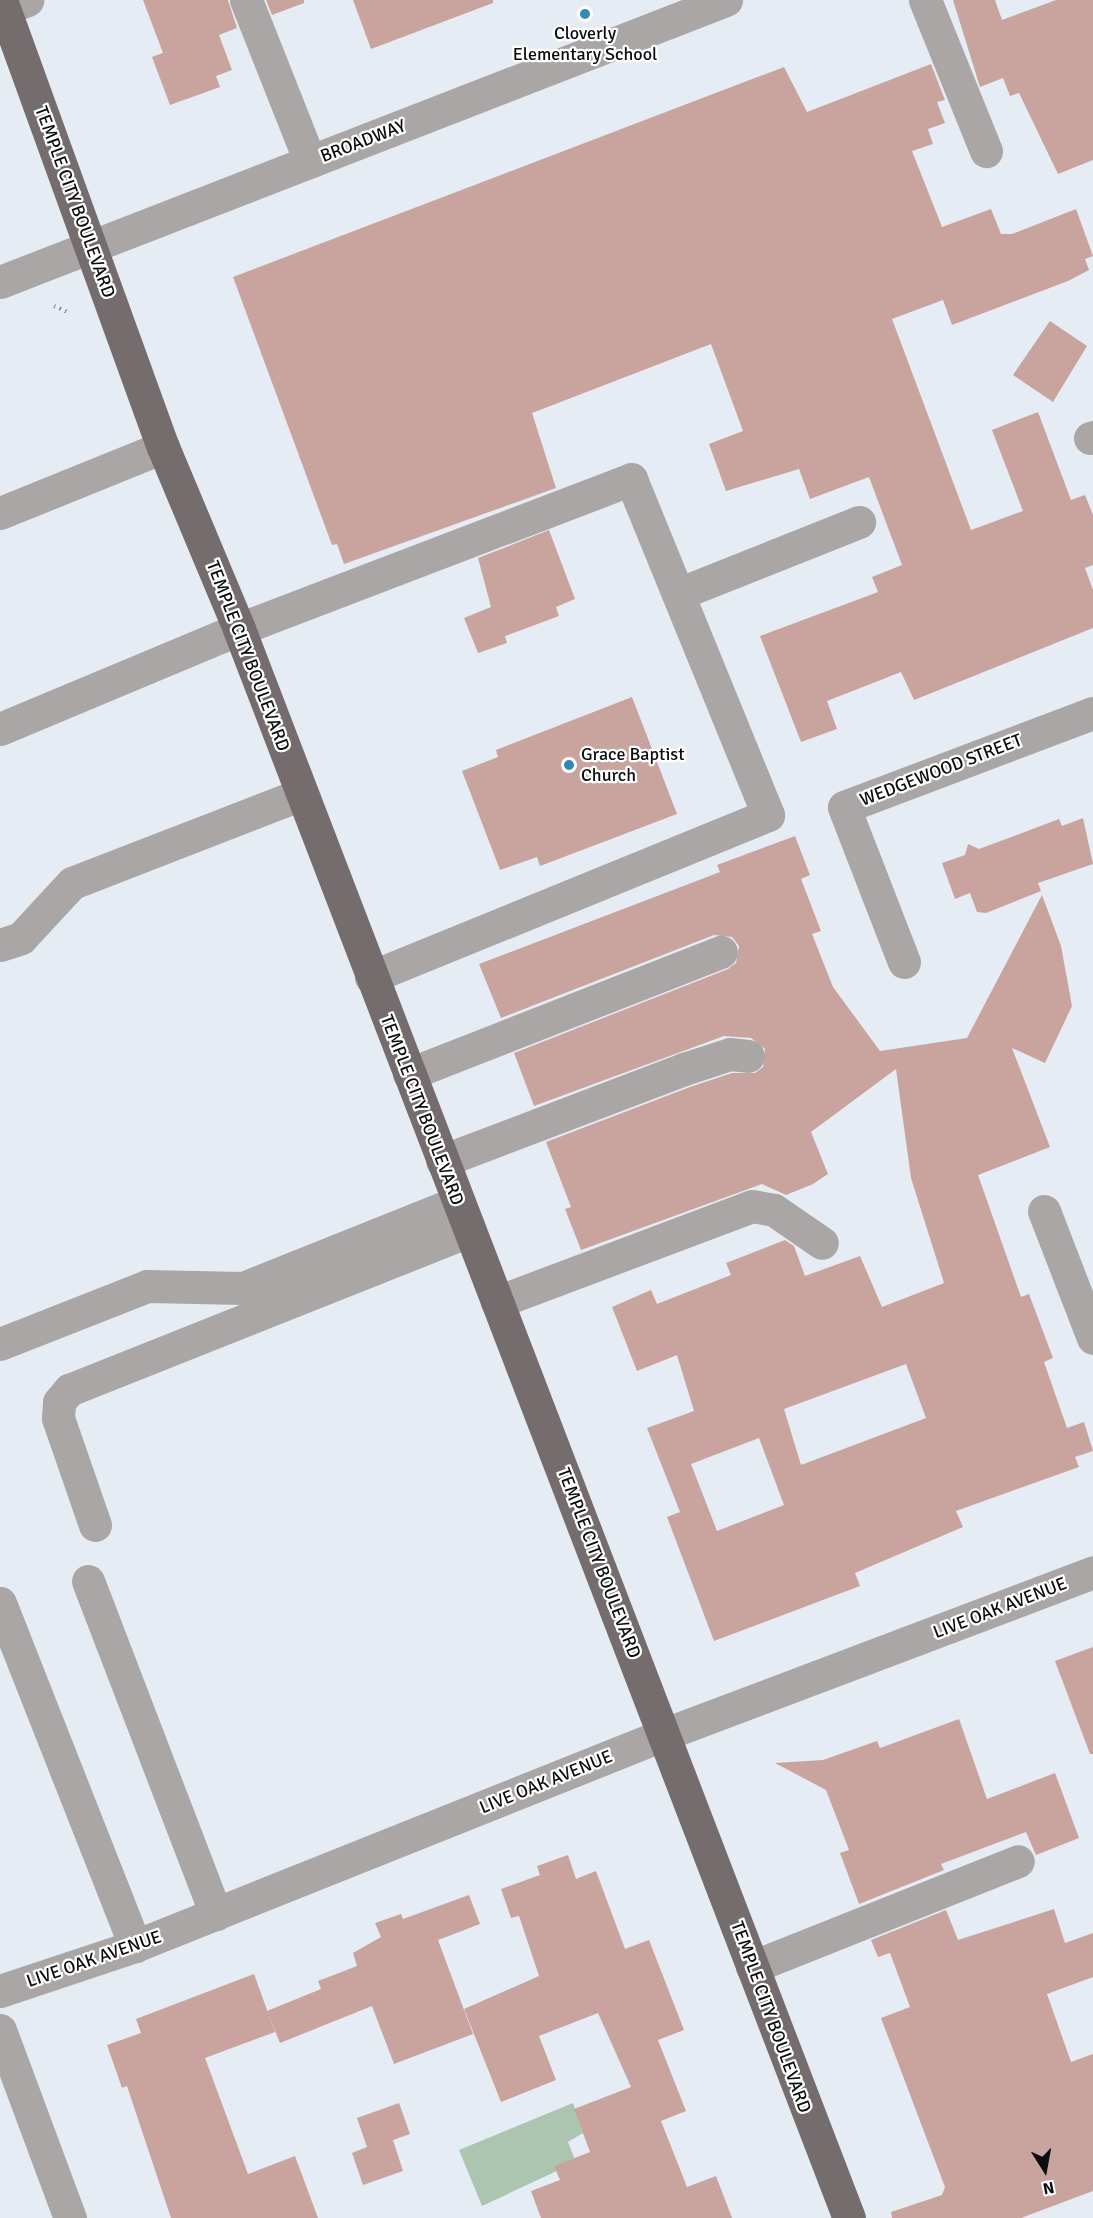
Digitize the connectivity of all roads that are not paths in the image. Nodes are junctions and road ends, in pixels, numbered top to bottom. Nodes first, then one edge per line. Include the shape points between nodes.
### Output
1 (246, 0) edge
2 (726, 0) edge
3 (925, 0) edge
4 (11, 3) edge
5 (986, 151) dead end
6 (310, 162) junction
7 (92, 245) junction
8 (0, 282) edge
9 (164, 447) junction
10 (0, 513) edge
11 (859, 522) dead end
12 (678, 594) junction
13 (239, 629) junction
14 (1093, 713) edge
15 (0, 729) edge
16 (301, 794) junction
17 (0, 945) edge
18 (721, 952) dead end
19 (904, 962) dead end
20 (371, 977) junction
21 (748, 1056) dead end
22 (409, 1074) junction
23 (442, 1161) junction
24 (1044, 1211) dead end
25 (464, 1216) junction
26 (822, 1243) dead end
27 (497, 1302) junction
28 (1093, 1338) edge
29 (0, 1344) edge
30 (95, 1525) dead end
31 (1093, 1572) edge
32 (88, 1581) dead end
33 (0, 1603) edge
34 (665, 1734) junction
35 (1018, 1861) dead end
36 (216, 1914) junction
37 (135, 1946) junction
38 (752, 1967) junction
39 (0, 1991) edge
40 (0, 2030) edge
41 (70, 2218) edge
42 (849, 2218) edge

1 - 6 street
2 - 6 street, BROADWAY
3 - 5 street
4 - 7 main road, TEMPLE CITY BOULEVARD
6 - 7 street, BROADWAY
7 - 8 street, BROADWAY
7 - 9 main road, TEMPLE CITY BOULEVARD
9 - 10 street
9 - 13 main road, TEMPLE CITY BOULEVARD
11 - 12 street
12 - 13 street via 630,479
12 - 20 street via 768,815
13 - 15 street
13 - 16 main road, TEMPLE CITY BOULEVARD
14 - 19 street, WEDGEWOOD STREET via 844,807
16 - 17 street via 72,883 21,938
16 - 20 main road, TEMPLE CITY BOULEVARD
18 - 22 street
20 - 22 main road, TEMPLE CITY BOULEVARD
21 - 23 street via 730,1054 684,1069
22 - 23 main road, TEMPLE CITY BOULEVARD
23 - 25 main road, TEMPLE CITY BOULEVARD
24 - 28 street
25 - 27 main road, TEMPLE CITY BOULEVARD
25 - 29 street via 243,1288 147,1286
25 - 30 street via 69,1390 59,1402 58,1418
26 - 27 street via 774,1210 752,1206
27 - 34 main road, TEMPLE CITY BOULEVARD
31 - 34 street, LIVE OAK AVENUE
32 - 36 street
33 - 37 street
34 - 36 street, LIVE OAK AVENUE
34 - 38 main road, TEMPLE CITY BOULEVARD
35 - 38 street
36 - 37 street, LIVE OAK AVENUE
37 - 39 street, LIVE OAK AVENUE
38 - 42 main road, TEMPLE CITY BOULEVARD
40 - 41 street

